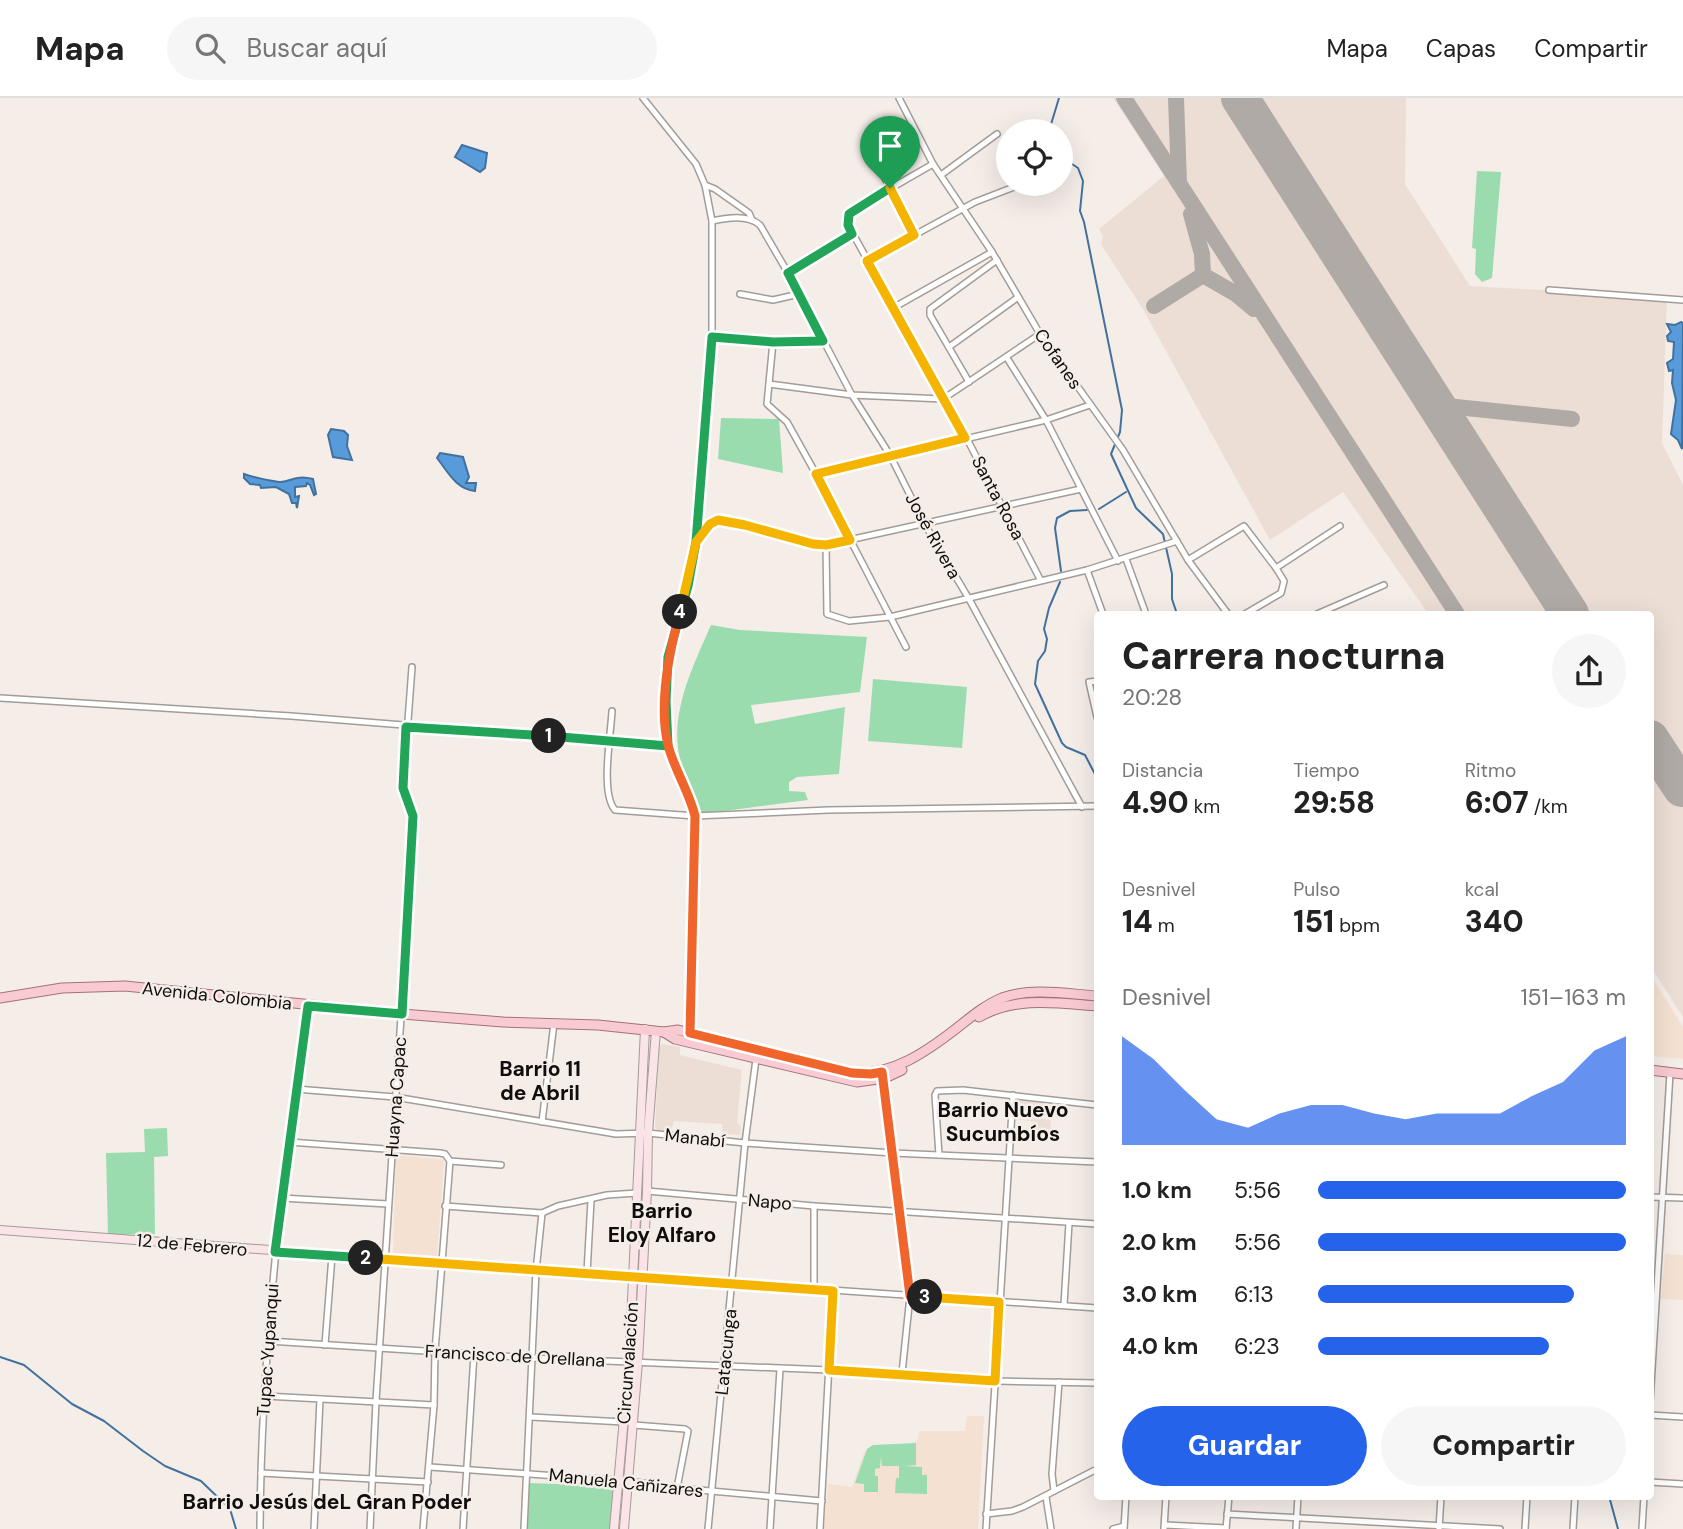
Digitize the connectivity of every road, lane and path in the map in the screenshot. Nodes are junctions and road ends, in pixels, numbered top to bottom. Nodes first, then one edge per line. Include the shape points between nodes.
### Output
1 (643, 98) edge
2 (899, 98) edge
3 (996, 135) edge
4 (870, 149) dead end
5 (933, 164) junction
6 (941, 175) junction
7 (705, 185) junction
8 (890, 188) junction
9 (996, 195) edge
10 (963, 209) junction
11 (752, 220) junction
12 (712, 221) junction
13 (852, 234) junction
14 (914, 235) junction
15 (992, 252) junction
16 (997, 260) junction
17 (867, 261) junction
18 (788, 273) junction
19 (1549, 290) dead end
20 (740, 294) dead end
21 (799, 294) junction
22 (1017, 298) junction
23 (1683, 300) edge
24 (893, 308) junction
25 (1040, 334) junction
26 (712, 337) junction
27 (823, 341) junction
28 (773, 342) junction
29 (949, 347) junction
30 (1007, 358) junction
31 (969, 382) junction
32 (769, 384) junction
33 (852, 395) junction
34 (943, 399) junction
35 (1090, 405) junction
36 (1046, 420) junction
37 (965, 438) junction
38 (890, 455) junction
39 (816, 474) junction
40 (1081, 489) junction
41 (1003, 507) junction
42 (924, 523) junction
43 (1340, 526) dead end
44 (850, 540) junction
45 (1177, 541) junction
46 (696, 542) junction
47 (826, 545) junction
48 (1126, 559) junction
49 (1188, 560) junction
50 (1118, 561) junction
51 (1276, 568) junction
52 (1087, 570) junction
53 (1040, 579) junction
54 (1384, 585) dead end
55 (969, 599) junction
56 (1101, 611) edge
57 (1145, 611) edge
58 (1226, 611) edge
59 (1250, 611) edge
60 (1324, 611) edge
61 (890, 617) junction
62 (906, 647) dead end
63 (412, 667) dead end
64 (1094, 681) edge
65 (0, 698) edge
66 (1094, 704) edge
67 (612, 711) dead end
68 (406, 727) junction
69 (610, 741) junction
70 (668, 746) junction
71 (1094, 806) edge
72 (1082, 807) junction
73 (695, 816) junction
74 (1094, 996) edge
75 (0, 998) edge
76 (308, 1006) junction
77 (1094, 1006) edge
78 (402, 1014) junction
79 (554, 1023) junction
80 (645, 1030) junction
81 (660, 1032) junction
82 (689, 1038) junction
83 (758, 1054) junction
84 (1654, 1071) edge
85 (1670, 1073) junction
86 (1683, 1074) edge
87 (882, 1075) junction
88 (296, 1090) junction
89 (1013, 1095) junction
90 (395, 1097) junction
91 (1094, 1105) edge
92 (542, 1122) junction
93 (643, 1134) junction
94 (289, 1142) junction
95 (745, 1143) junction
96 (392, 1150) junction
97 (893, 1153) junction
98 (939, 1155) junction
99 (1008, 1157) junction
100 (450, 1161) junction
101 (1094, 1162) edge
102 (500, 1165) dead end
103 (647, 1191) junction
104 (638, 1193) junction
105 (1654, 1197) edge
106 (1662, 1197) junction
107 (281, 1198) junction
108 (1683, 1198) edge
109 (740, 1199) junction
110 (591, 1200) junction
111 (388, 1204) junction
112 (445, 1206) junction
113 (814, 1206) junction
114 (901, 1212) junction
115 (542, 1213) junction
116 (1005, 1218) junction
117 (1069, 1223) junction
118 (1094, 1224) edge
119 (0, 1230) edge
120 (275, 1252) junction
121 (332, 1256) junction
122 (385, 1260) junction
123 (441, 1264) junction
124 (536, 1271) junction
125 (587, 1273) junction
126 (634, 1277) junction
127 (643, 1278) junction
128 (733, 1284) junction
129 (814, 1290) junction
130 (833, 1291) junction
131 (910, 1296) junction
132 (999, 1302) junction
133 (1064, 1305) junction
134 (1094, 1308) edge
135 (1654, 1315) edge
136 (269, 1341) junction
137 (325, 1345) junction
138 (379, 1350) junction
139 (435, 1351) junction
140 (474, 1354) junction
141 (533, 1358) junction
142 (633, 1362) junction
143 (723, 1367) junction
144 (780, 1369) junction
145 (829, 1370) junction
146 (902, 1373) junction
147 (995, 1381) junction
148 (1059, 1382) junction
149 (1094, 1383) edge
150 (265, 1396) junction
151 (320, 1399) junction
152 (376, 1401) junction
153 (435, 1405) junction
154 (1654, 1415) edge
155 (531, 1417) junction
156 (1683, 1417) edge
157 (624, 1422) junction
158 (634, 1425) junction
159 (430, 1467) junction
160 (468, 1470) junction
161 (1094, 1471) edge
162 (261, 1473) junction
163 (527, 1474) junction
164 (316, 1476) junction
165 (372, 1479) junction
166 (623, 1481) junction
167 (428, 1482) junction
168 (1654, 1482) edge
169 (1683, 1484) edge
170 (677, 1488) junction
171 (712, 1492) junction
172 (1054, 1492) junction
173 (1046, 1497) junction
174 (773, 1498) junction
175 (1126, 1500) edge
176 (1166, 1500) edge
177 (1228, 1500) edge
178 (1298, 1500) edge
179 (1441, 1500) edge
180 (1527, 1500) edge
181 (1575, 1500) edge
182 (1644, 1500) edge
183 (822, 1502) junction
184 (986, 1514) junction
185 (1227, 1514) junction
186 (1297, 1519) junction
187 (1124, 1527) edge
188 (1164, 1527) edge
189 (1439, 1527) edge
190 (1226, 1528) edge
191 (260, 1529) edge
192 (314, 1529) edge
193 (370, 1529) edge
194 (423, 1529) edge
195 (463, 1529) edge
196 (524, 1529) edge
197 (614, 1529) edge
198 (624, 1529) edge
199 (708, 1529) edge
200 (770, 1529) edge
201 (820, 1529) edge
202 (985, 1529) edge
203 (1051, 1529) edge
204 (1113, 1529) edge
205 (1296, 1529) edge
206 (1500, 1529) edge
207 (1525, 1529) edge
208 (1573, 1529) edge
209 (1642, 1529) edge

1 - 7 street via 696,164
2 - 5 street, Cofanes
3 - 6 street
4 - 8 street
5 - 6 street, Cofanes
5 - 8 street
6 - 10 street, Cofanes
7 - 11 street, José Rivera via 715,188
7 - 12 street
8 - 13 street via 849,214
8 - 14 street
9 - 10 street
10 - 14 street
10 - 15 street, Cofanes
11 - 12 street
11 - 18 street, José Rivera via 760,225
12 - 26 street
13 - 17 street, Santa Rosa
13 - 18 street
14 - 17 street
15 - 16 street, Cofanes
15 - 24 street
16 - 22 street, Cofanes
16 - 29 street via 930,309
17 - 24 street, Santa Rosa
18 - 21 street, José Rivera
19 - 23 street
20 - 21 street via 773,300
21 - 27 street, José Rivera
22 - 25 street, Cofanes
22 - 29 street
24 - 34 street, Santa Rosa
25 - 30 street
25 - 35 street, Cofanes
26 - 28 street
26 - 46 street
27 - 28 street
27 - 33 street, José Rivera
28 - 32 street
29 - 31 street
30 - 31 street
30 - 36 street
31 - 34 street
32 - 33 street
32 - 39 street via 767,404 788,422
33 - 34 street
33 - 38 street, José Rivera
34 - 37 street, Santa Rosa
35 - 36 street
35 - 45 street, Cofanes via 1123,450
36 - 37 street
36 - 40 street
37 - 38 street
37 - 41 street, Santa Rosa
38 - 39 street
38 - 42 street, José Rivera
39 - 44 street
40 - 41 street
40 - 50 street
41 - 42 street
41 - 53 street, Santa Rosa
42 - 44 street
42 - 55 street, José Rivera
43 - 51 street
44 - 47 street
44 - 61 street
45 - 48 street
45 - 49 street, Cofanes
46 - 47 street via 718,520 797,542
46 - 70 street via 668,657
47 - 61 street via 827,614 849,621
48 - 50 street
48 - 57 street
49 - 51 street via 1244,526
49 - 58 street, Cofanes
50 - 52 street
51 - 59 street via 1284,581 1281,593
52 - 53 street
52 - 56 street
53 - 55 street
54 - 60 street
55 - 61 street
55 - 72 street, José Rivera
61 - 62 street
63 - 68 street, Huayna Capac
64 - 66 street via 1089,682
65 - 68 street
67 - 69 street
68 - 69 street
68 - 78 street, Huayna Capac via 403,788 413,816
69 - 70 street
69 - 73 street via 608,790 615,810
70 - 73 street
71 - 72 street
72 - 73 street
73 - 82 street
74 - 87 main road, Avenida Colombia via 1030,993 1002,998
75 - 76 main road, Avenida Colombia via 62,988 125,986
76 - 78 main road, Avenida Colombia
76 - 88 street, Tupac Yupanqui
77 - 87 main road, Avenida Colombia via 1015,1002 997,1007 912,1066
78 - 79 main road, Avenida Colombia
78 - 90 street, Huayna Capac
79 - 80 main road, Avenida Colombia
79 - 92 street
80 - 81 main road, Avenida Colombia
80 - 93 main road, Circunvalación
81 - 82 main road, Avenida Colombia via 678,1030
81 - 93 main road, Circunvalación
82 - 83 main road, Avenida Colombia
83 - 87 main road, Avenida Colombia
83 - 95 street, Latacunga
84 - 85 main road
85 - 86 main road
85 - 106 street
87 - 97 street
88 - 90 street, Manabí
88 - 94 street, Tupac Yupanqui
89 - 91 street
89 - 98 street via 937,1091
89 - 99 street
90 - 92 street, Manabí
90 - 96 street, Huayna Capac
92 - 93 street, Manabí
93 - 95 street, Manabí
93 - 103 main road, Circunvalación
93 - 104 main road, Circunvalación
94 - 96 street
94 - 107 street, Tupac Yupanqui
95 - 97 street, Manabí
95 - 109 street, Latacunga
96 - 100 street via 440,1153
96 - 111 street, Huayna Capac
97 - 98 street, Manabí
97 - 114 street
98 - 99 street, Manabí
99 - 101 street, Manabí
99 - 116 street
100 - 102 street
100 - 112 street
103 - 104 street, Napo
103 - 109 street, Napo
103 - 127 main road, Circunvalación
104 - 110 street, Napo
104 - 126 main road, Circunvalación
105 - 106 street
106 - 108 street
106 - 135 street
107 - 111 street
107 - 120 street, Tupac Yupanqui
109 - 113 street, Napo
109 - 128 street, Latacunga
110 - 115 street, Napo
110 - 125 street
111 - 122 street, Huayna Capac
112 - 115 street, Napo
112 - 123 street
113 - 114 street, Napo
113 - 129 street
114 - 116 street, Napo
114 - 131 street
115 - 124 street
116 - 117 street, Napo
116 - 132 street
117 - 118 street, Napo
117 - 133 street
119 - 120 main road, 12 de Febrero
120 - 121 main road, 12 de Febrero
120 - 136 street, Tupac Yupanqui
121 - 122 main road, 12 de Febrero
121 - 137 street
122 - 123 main road, 12 de Febrero
122 - 138 street, Huayna Capac
123 - 124 main road, 12 de Febrero
123 - 139 street
124 - 125 main road, 12 de Febrero
124 - 141 street
125 - 126 main road, 12 de Febrero
126 - 127 street, 12 de Febrero
126 - 142 main road, Circunvalación
127 - 128 street, 12 de Febrero
127 - 142 main road, Circunvalación
128 - 129 street, 12 de Febrero
128 - 143 street, Latacunga
129 - 130 street, 12 de Febrero
130 - 131 street, 12 de Febrero
130 - 145 street
131 - 132 street, 12 de Febrero
131 - 146 street
132 - 133 street, 12 de Febrero
132 - 147 street
133 - 134 street, 12 de Febrero
136 - 137 street, Francisco de Orellana
136 - 150 street, Tupac Yupanqui
137 - 138 street, Francisco de Orellana
138 - 139 street, Francisco de Orellana
138 - 152 street, Huayna Capac
139 - 140 street, Francisco de Orellana
139 - 153 street
140 - 141 street, Francisco de Orellana
140 - 160 street
141 - 142 street, Francisco de Orellana
141 - 155 street
142 - 143 street, Francisco de Orellana
142 - 157 main road, Circunvalación
142 - 158 main road, Circunvalación
143 - 144 street, Francisco de Orellana
143 - 171 street, Latacunga
144 - 145 street, Francisco de Orellana
144 - 174 street
145 - 146 street, Francisco de Orellana
145 - 183 street
146 - 147 street, Francisco de Orellana
147 - 148 street, Francisco de Orellana
147 - 184 street
148 - 149 street, Francisco de Orellana
148 - 172 street
150 - 151 street
150 - 162 street, Tupac Yupanqui
151 - 152 street
151 - 164 street
152 - 153 street
152 - 165 street, Huayna Capac
153 - 159 street
154 - 156 street
155 - 157 street
155 - 163 street
157 - 166 main road, Circunvalación
158 - 166 main road, Circunvalación
158 - 170 street via 688,1431
159 - 160 street, Manuela Cañizares
159 - 167 street
160 - 163 street, Manuela Cañizares
160 - 195 street
161 - 172 street
162 - 164 street
162 - 191 street, Tupac Yupanqui
163 - 166 street, Manuela Cañizares
163 - 196 street
164 - 165 street
164 - 192 street
165 - 167 street
165 - 193 street, Huayna Capac
166 - 170 street, Manuela Cañizares
166 - 197 main road, Circunvalación
166 - 198 main road, Circunvalación
167 - 194 street
168 - 169 street
170 - 171 street, Manuela Cañizares
171 - 174 street, Manuela Cañizares
171 - 199 street, Latacunga
172 - 173 street
173 - 184 street via 1012,1511
173 - 203 street
174 - 183 street, Manuela Cañizares
174 - 200 street
175 - 187 street
176 - 188 street
177 - 185 street
178 - 186 street
179 - 189 street
180 - 207 street
181 - 208 street
182 - 209 street
183 - 201 street
184 - 202 street
185 - 186 street
185 - 190 street
186 - 189 street
186 - 205 street
187 - 204 street
188 - 190 street
189 - 206 street

